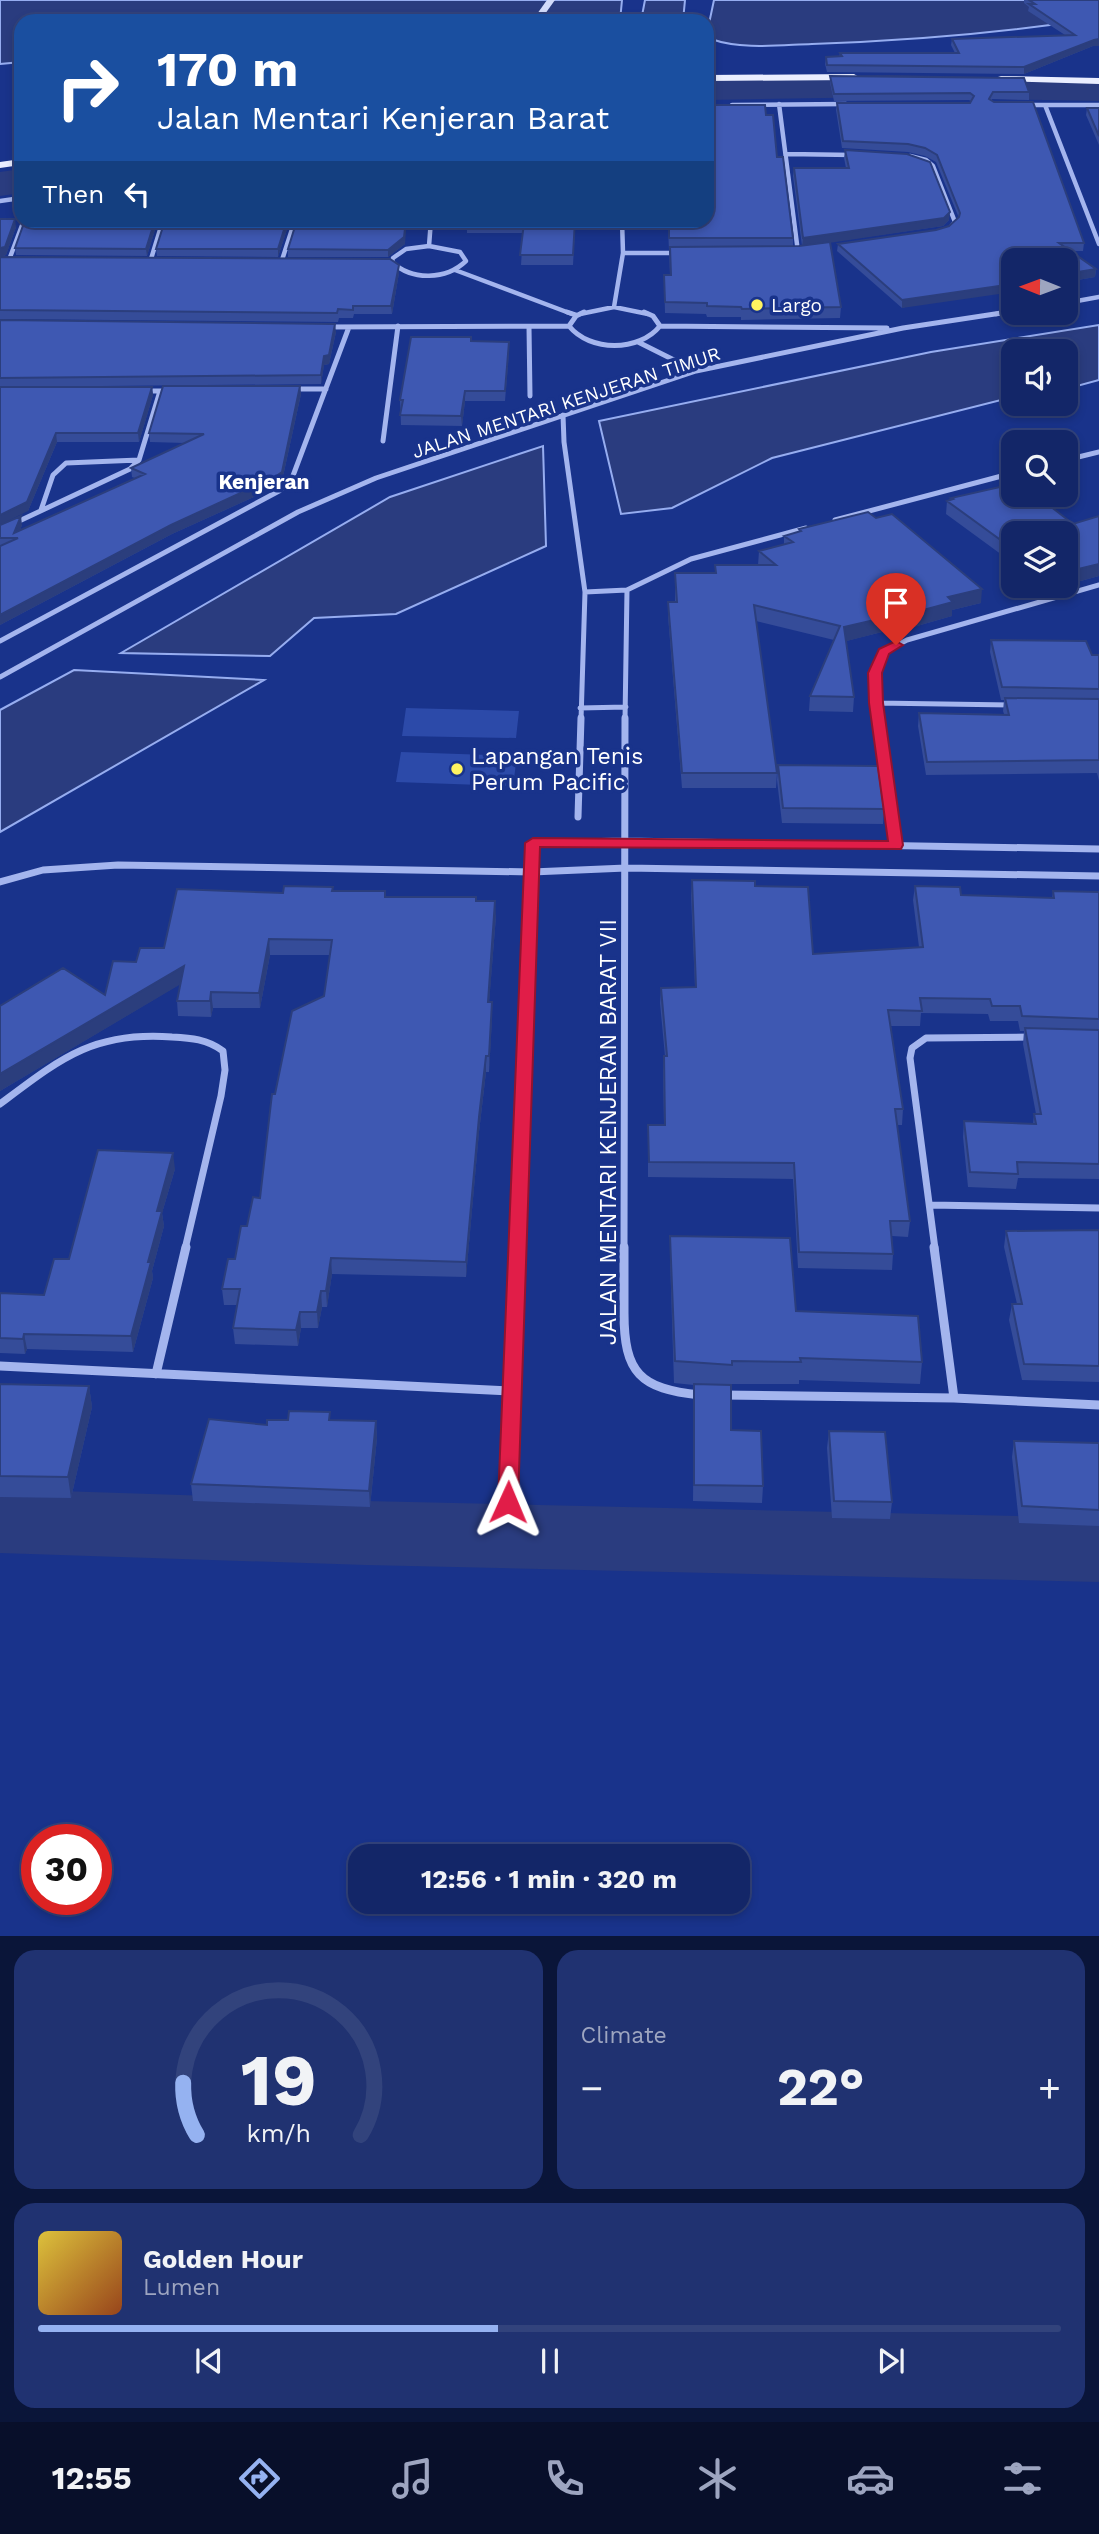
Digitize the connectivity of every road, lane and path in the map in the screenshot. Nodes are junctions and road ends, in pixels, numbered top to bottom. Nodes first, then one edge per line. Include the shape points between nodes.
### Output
1 (551, 0) edge
2 (539, 14) edge
3 (860, 77) edge
4 (714, 78) edge
5 (986, 79) edge
6 (1099, 81) edge
7 (779, 104) junction
8 (847, 104) edge
9 (1019, 105) edge
10 (1045, 105) junction
11 (1099, 105) edge
12 (719, 106) edge
13 (787, 154) junction
14 (856, 155) edge
15 (898, 155) edge
16 (21, 228) edge
17 (161, 228) edge
18 (292, 228) edge
19 (430, 228) edge
20 (622, 228) edge
21 (945, 230) edge
22 (1099, 244) edge
23 (429, 246) junction
24 (810, 251) edge
25 (785, 252) edge
26 (798, 252) junction
27 (623, 253) junction
28 (690, 253) edge
29 (138, 259) edge
30 (151, 259) junction
31 (164, 259) edge
32 (0, 260) edge
33 (9, 260) junction
34 (22, 260) edge
35 (269, 260) edge
36 (282, 260) junction
37 (296, 261) edge
38 (379, 262) edge
39 (393, 262) junction
40 (455, 270) junction
41 (1099, 298) edge
42 (1078, 301) edge
43 (614, 307) junction
44 (1001, 313) edge
45 (576, 315) junction
46 (398, 326) junction
47 (569, 326) junction
48 (660, 326) junction
49 (321, 327) edge
50 (349, 327) junction
51 (529, 327) junction
52 (903, 328) junction
53 (638, 342) junction
54 (696, 371) junction
55 (285, 389) edge
56 (326, 389) junction
57 (134, 391) edge
58 (160, 391) junction
59 (174, 391) edge
60 (530, 396) dead end
61 (563, 415) junction
62 (383, 441) dead end
63 (1099, 452) edge
64 (1078, 457) edge
65 (139, 460) junction
66 (1001, 476) edge
67 (41, 510) junction
68 (825, 523) edge
69 (812, 526) edge
70 (0, 530) edge
71 (1099, 587) edge
72 (627, 590) junction
73 (585, 592) junction
74 (0, 641) edge
75 (0, 677) edge
76 (876, 703) junction
77 (1015, 705) edge
78 (626, 707) junction
79 (580, 708) junction
80 (578, 817) dead end
81 (624, 841) junction
82 (896, 845) junction
83 (1099, 849) edge
84 (626, 868) junction
85 (532, 872) junction
86 (1099, 876) edge
87 (0, 882) edge
88 (1044, 1038) edge
89 (0, 1104) edge
90 (930, 1205) junction
91 (1099, 1208) edge
92 (0, 1366) edge
93 (156, 1374) junction
94 (510, 1391) junction
95 (954, 1398) junction
96 (1099, 1405) edge
97 (508, 1502) dead end

1 - 2 street
3 - 4 main road
5 - 6 main road
7 - 8 street
7 - 12 street
7 - 13 street
9 - 10 street
10 - 11 street
10 - 22 street
13 - 14 street
13 - 26 street
15 - 21 street via 933,166 955,222
16 - 33 street
17 - 30 street
18 - 36 street
19 - 23 street
20 - 27 street
23 - 39 street via 398,253
23 - 40 street via 452,249 465,257
24 - 26 street
25 - 26 street
27 - 28 street
27 - 43 street
29 - 30 street
30 - 31 street
32 - 33 street
33 - 34 street
35 - 36 street
36 - 37 street
38 - 39 street
39 - 40 street via 402,271 422,275
40 - 45 street
41 - 42 street
43 - 45 street
43 - 48 street via 641,311
44 - 52 street, JALAN MENTARI KENJERAN TIMUR
45 - 47 street
46 - 50 street
46 - 51 street
46 - 62 street
47 - 51 street
47 - 53 street via 572,333 593,342
48 - 52 street
48 - 53 street via 650,338
49 - 50 street
50 - 56 street
51 - 60 street
52 - 54 street, JALAN MENTARI KENJERAN TIMUR
53 - 54 street
54 - 61 street, JALAN MENTARI KENJERAN TIMUR
55 - 56 street
56 - 74 street via 296,471 279,491
57 - 58 street
58 - 59 street
58 - 65 street
61 - 73 street
61 - 75 street, JALAN MENTARI KENJERAN TIMUR via 376,478 298,512
63 - 64 street
65 - 67 street via 121,475
65 - 67 street via 66,463 53,475
66 - 68 street
67 - 70 street
69 - 72 street via 683,561
71 - 76 street via 896,645 879,661
72 - 73 street
72 - 78 street, JALAN MENTARI KENJERAN BARAT VII
73 - 79 street
76 - 77 street
76 - 82 street
78 - 79 street
78 - 81 street, JALAN MENTARI KENJERAN BARAT VII
79 - 80 street
81 - 82 street
81 - 84 street, JALAN MENTARI KENJERAN BARAT VII
81 - 85 street via 533,843
82 - 83 street
84 - 85 street
84 - 86 street
84 - 95 street, JALAN MENTARI KENJERAN BARAT VII via 624,1342 630,1363 648,1381 669,1391 696,1395
85 - 87 street via 118,865 60,867
85 - 94 street
88 - 90 street via 949,1036 926,1038 912,1048
89 - 93 street via 88,1047 113,1038 190,1038 211,1041 223,1051 221,1096
90 - 91 street
90 - 95 street
92 - 93 street
93 - 94 street
94 - 97 street
95 - 96 street, JALAN MENTARI KENJERAN BARAT VII

